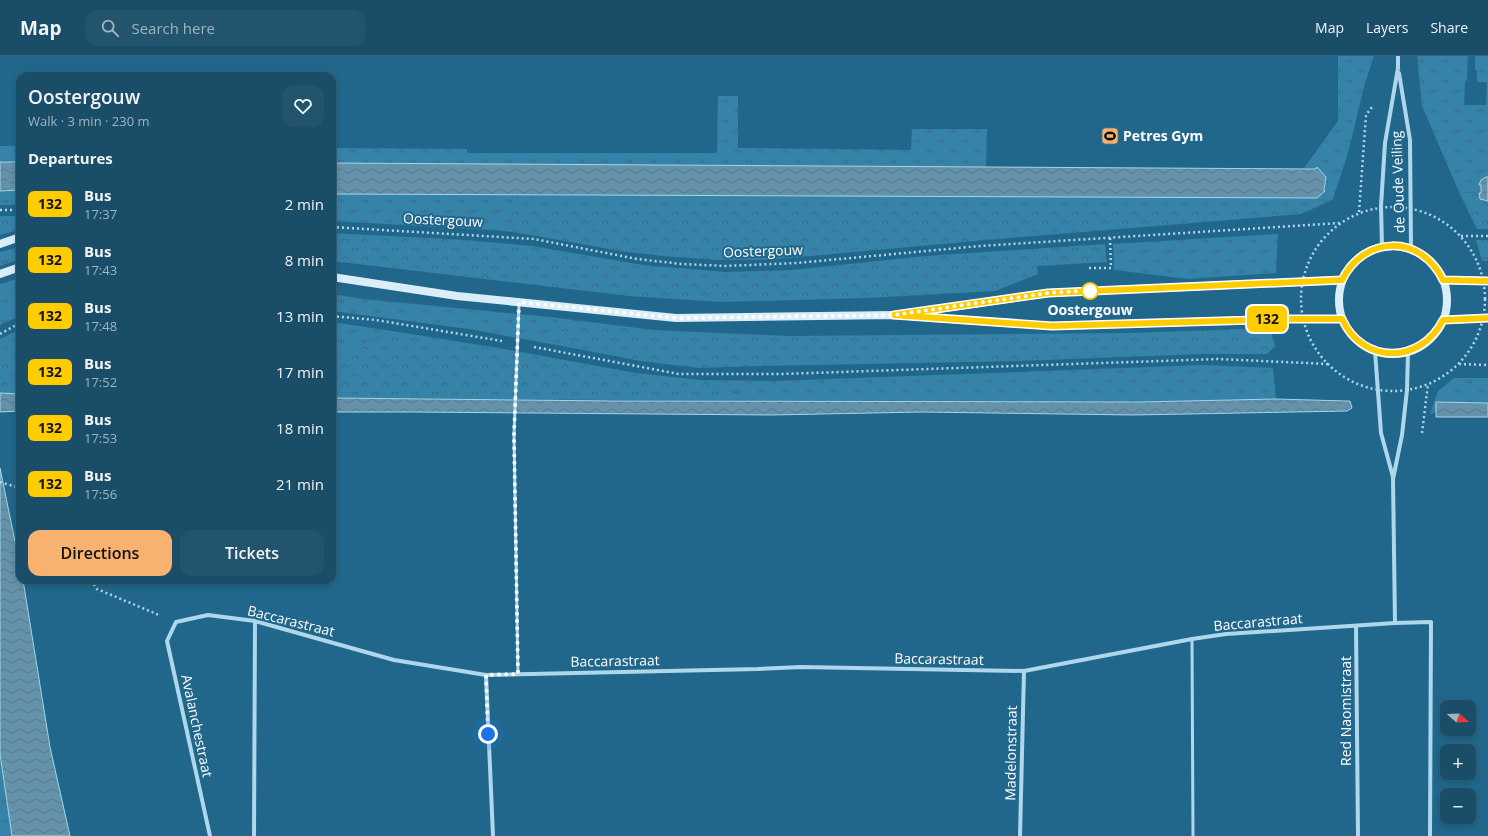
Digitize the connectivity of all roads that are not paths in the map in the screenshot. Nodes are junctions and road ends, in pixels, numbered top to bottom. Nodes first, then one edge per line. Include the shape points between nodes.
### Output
1 (1398, 56) edge
2 (1398, 68) junction
3 (16, 238) edge
4 (0, 244) edge
5 (1382, 247) junction
6 (1411, 248) junction
7 (16, 268) edge
8 (0, 274) edge
9 (336, 278) edge
10 (1342, 280) junction
11 (1443, 280) junction
12 (1486, 281) edge
13 (519, 302) junction
14 (894, 315) junction
15 (1486, 318) edge
16 (1342, 319) junction
17 (1443, 320) junction
18 (1376, 351) junction
19 (1408, 352) junction
20 (1393, 479) junction
21 (255, 621) junction
22 (176, 622) joint
23 (1395, 623) junction
24 (1356, 626) junction
25 (1192, 639) junction
26 (1024, 671) junction
27 (518, 674) junction
28 (486, 675) junction
29 (210, 836) edge
30 (254, 836) edge
31 (493, 836) edge
32 (1020, 836) edge
33 (1193, 836) edge
34 (1358, 836) edge
35 (1430, 836) edge

1 - 2 street, de Oude Veiling
2 - 5 street, de Oude Veiling via 1385,143
2 - 6 street, de Oude Veiling via 1410,140
3 - 4 main road
5 - 6 main road via 1396,245
5 - 10 main road via 1361,256
6 - 11 main road via 1436,266
7 - 8 main road
9 - 13 main road via 457,296
10 - 14 main road via 1048,293
10 - 16 main road via 1339,300
11 - 12 main road
11 - 17 main road via 1447,300
13 - 14 main road via 676,318
13 - 27 lane via 514,435
14 - 16 main road via 1052,326
15 - 17 main road
16 - 18 main road via 1356,339
17 - 19 main road via 1427,342
18 - 19 main road via 1392,354
18 - 20 street via 1381,433
19 - 20 street via 1402,435
20 - 23 street
21 - 22 street, Baccarastraat via 208,615
21 - 28 street, Baccarastraat via 394,660
21 - 30 street
22 - 29 street, Avalanchestraat via 167,641
23 - 24 street
23 - 35 street via 1431,622
24 - 25 street, Baccarastraat via 1226,634
24 - 34 street, Red Naomistraat
25 - 26 street, Baccarastraat
25 - 33 lane
26 - 27 street, Baccarastraat via 801,667
26 - 32 street, Madelonstraat
27 - 28 street, Baccarastraat
28 - 31 street

